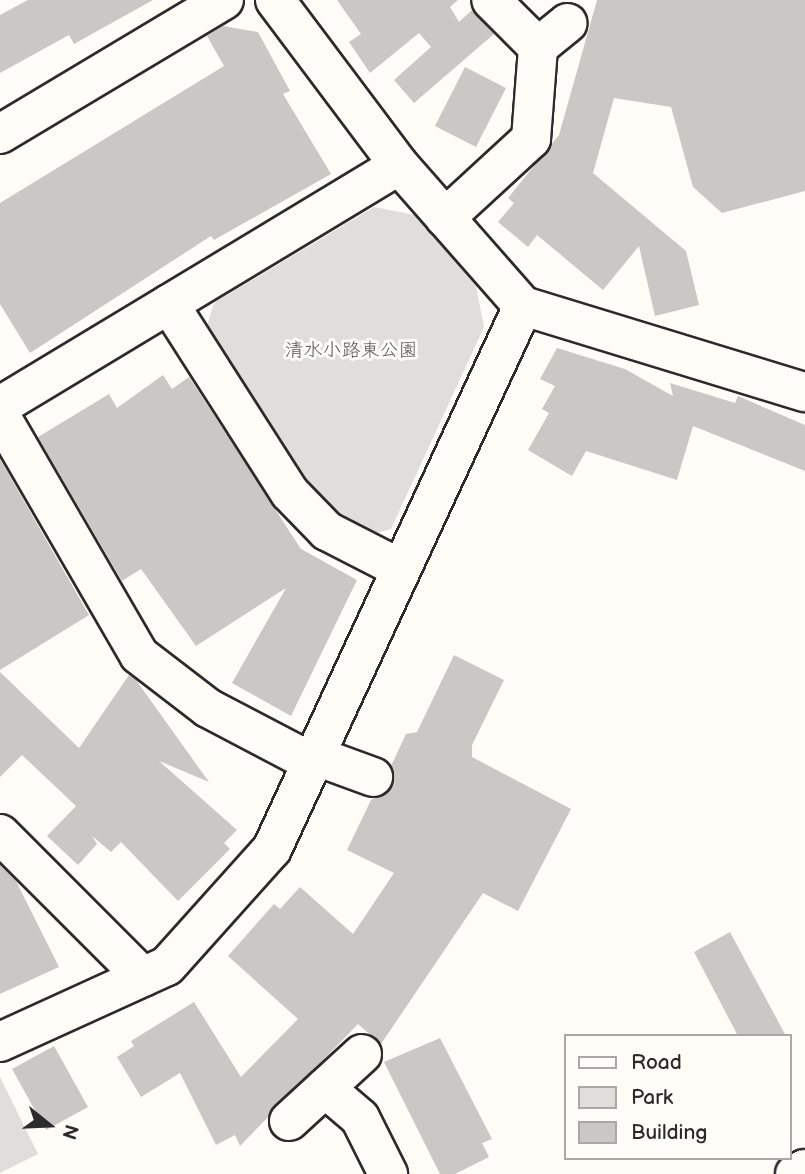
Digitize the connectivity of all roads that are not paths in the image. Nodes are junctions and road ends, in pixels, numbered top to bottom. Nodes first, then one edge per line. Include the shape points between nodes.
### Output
1 (224, 0) edge
2 (275, 0) edge
3 (491, 0) edge
4 (568, 23) dead end
5 (538, 47) junction
6 (0, 134) edge
7 (398, 165) junction
8 (445, 218) junction
9 (169, 304) junction
10 (523, 306) junction
11 (805, 392) edge
12 (0, 406) edge
13 (0, 415) edge
14 (399, 568) junction
15 (312, 758) junction
16 (373, 777) dead end
17 (0, 834) edge
18 (143, 977) junction
19 (0, 1042) edge
20 (362, 1054) dead end
21 (325, 1088) junction
22 (289, 1121) dead end
23 (805, 1169) edge
24 (388, 1174) edge
25 (795, 1174) edge

1 - 6 street
2 - 7 street
3 - 5 street
4 - 5 street
5 - 8 street via 531,139
7 - 8 street
7 - 9 street
8 - 10 street
9 - 12 street
9 - 14 street via 290,493 327,531
10 - 11 street
10 - 14 street
13 - 15 street via 139,655 208,708
14 - 15 street
15 - 16 street
15 - 18 street via 272,849 167,966
17 - 18 street
18 - 19 street
20 - 21 street
21 - 22 street
21 - 24 street via 360,1118
23 - 25 street

